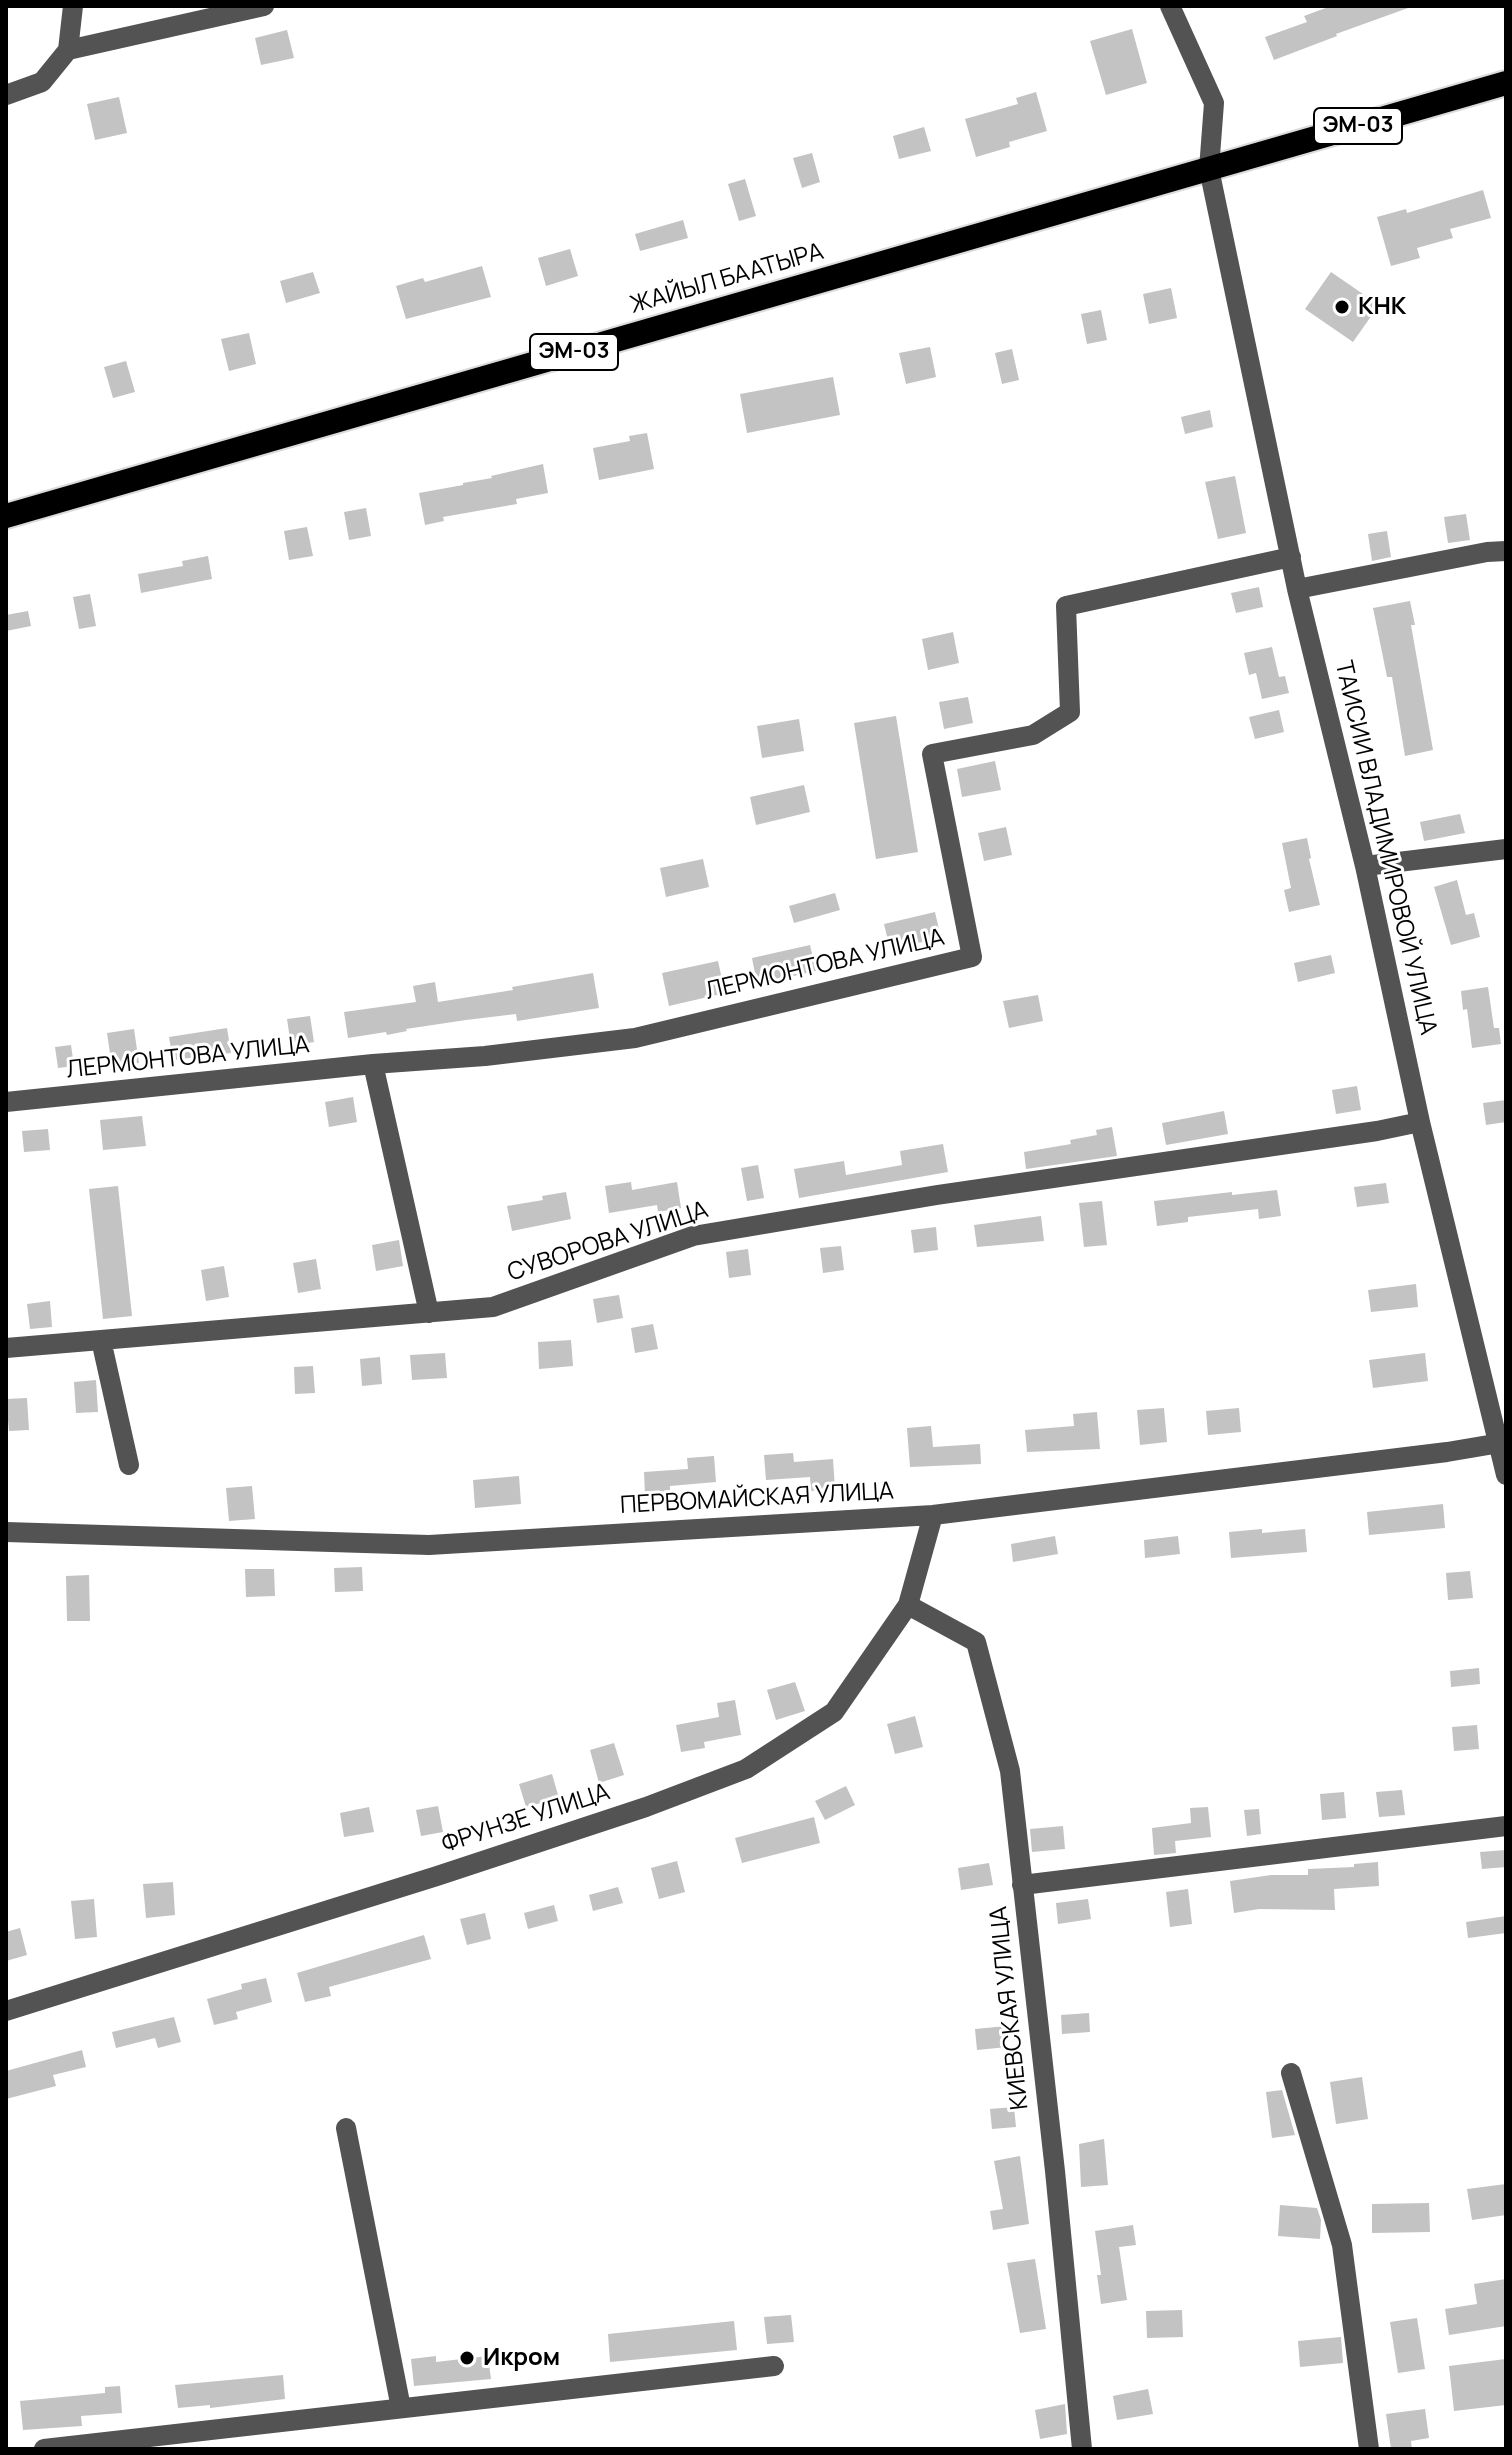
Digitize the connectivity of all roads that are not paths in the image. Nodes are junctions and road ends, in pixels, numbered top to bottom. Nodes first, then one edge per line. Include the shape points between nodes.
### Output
1 (73, 6) edge
2 (264, 6) edge
3 (1170, 6) edge
4 (68, 50) junction
5 (1506, 83) edge
6 (6, 95) edge
7 (1209, 169) junction
8 (6, 516) edge
9 (1506, 551) edge
10 (1291, 557) junction
11 (1297, 589) junction
12 (1506, 849) edge
13 (1365, 866) junction
14 (373, 1064) junction
15 (6, 1102) edge
16 (1420, 1122) junction
17 (429, 1313) junction
18 (101, 1340) junction
19 (6, 1348) edge
20 (1503, 1442) edge
21 (129, 1465) dead end
22 (1506, 1475) edge
23 (933, 1515) junction
24 (6, 1532) edge
25 (908, 1605) junction
26 (1506, 1826) edge
27 (1022, 1885) junction
28 (6, 2011) edge
29 (1291, 2073) dead end
30 (346, 2128) dead end
31 (774, 2366) dead end
32 (401, 2408) junction
33 (44, 2449) edge
34 (1082, 2449) edge
35 (1369, 2449) edge

1 - 4 street
2 - 4 street
3 - 7 street via 1214,103
4 - 6 street via 42,82
5 - 7 highway, ЭМ-03
7 - 8 highway, ЖАЙЫЛ БААТЫРА / ЭМ-03
7 - 10 street, ТАИСИИ ВЛАДИМИРОВОЙ УЛИЦА
9 - 11 street
10 - 11 street, ТАИСИИ ВЛАДИМИРОВОЙ УЛИЦА
10 - 14 street, ЛЕРМОНТОВА УЛИЦА via 1066,606 1070,712 1033,735 932,754 972,957 635,1038
11 - 13 street, ТАИСИИ ВЛАДИМИРОВОЙ УЛИЦА
12 - 13 street
13 - 16 street, ТАИСИИ ВЛАДИМИРОВОЙ УЛИЦА
14 - 15 street, ЛЕРМОНТОВА УЛИЦА
14 - 17 street
16 - 17 street, СУВОРОВА УЛИЦА via 693,1236 493,1307
16 - 20 street, ТАИСИИ ВЛАДИМИРОВОЙ УЛИЦА
17 - 18 street, СУВОРОВА УЛИЦА
18 - 19 street, СУВОРОВА УЛИЦА
18 - 21 street
20 - 22 street, ТАИСИИ ВЛАДИМИРОВОЙ УЛИЦА
20 - 23 street, ПЕРВОМАЙСКАЯ УЛИЦА
23 - 24 street, ПЕРВОМАЙСКАЯ УЛИЦА via 429,1545
23 - 25 street, ФРУНЗЕ УЛИЦА
25 - 27 street, КИЕВСКАЯ УЛИЦА via 976,1642 1010,1771
25 - 28 street, ФРУНЗЕ УЛИЦА via 834,1712 746,1769 437,1876
26 - 27 street
27 - 34 street, КИЕВСКАЯ УЛИЦА
29 - 35 street via 1342,2245
30 - 32 street
31 - 32 street
32 - 33 street

